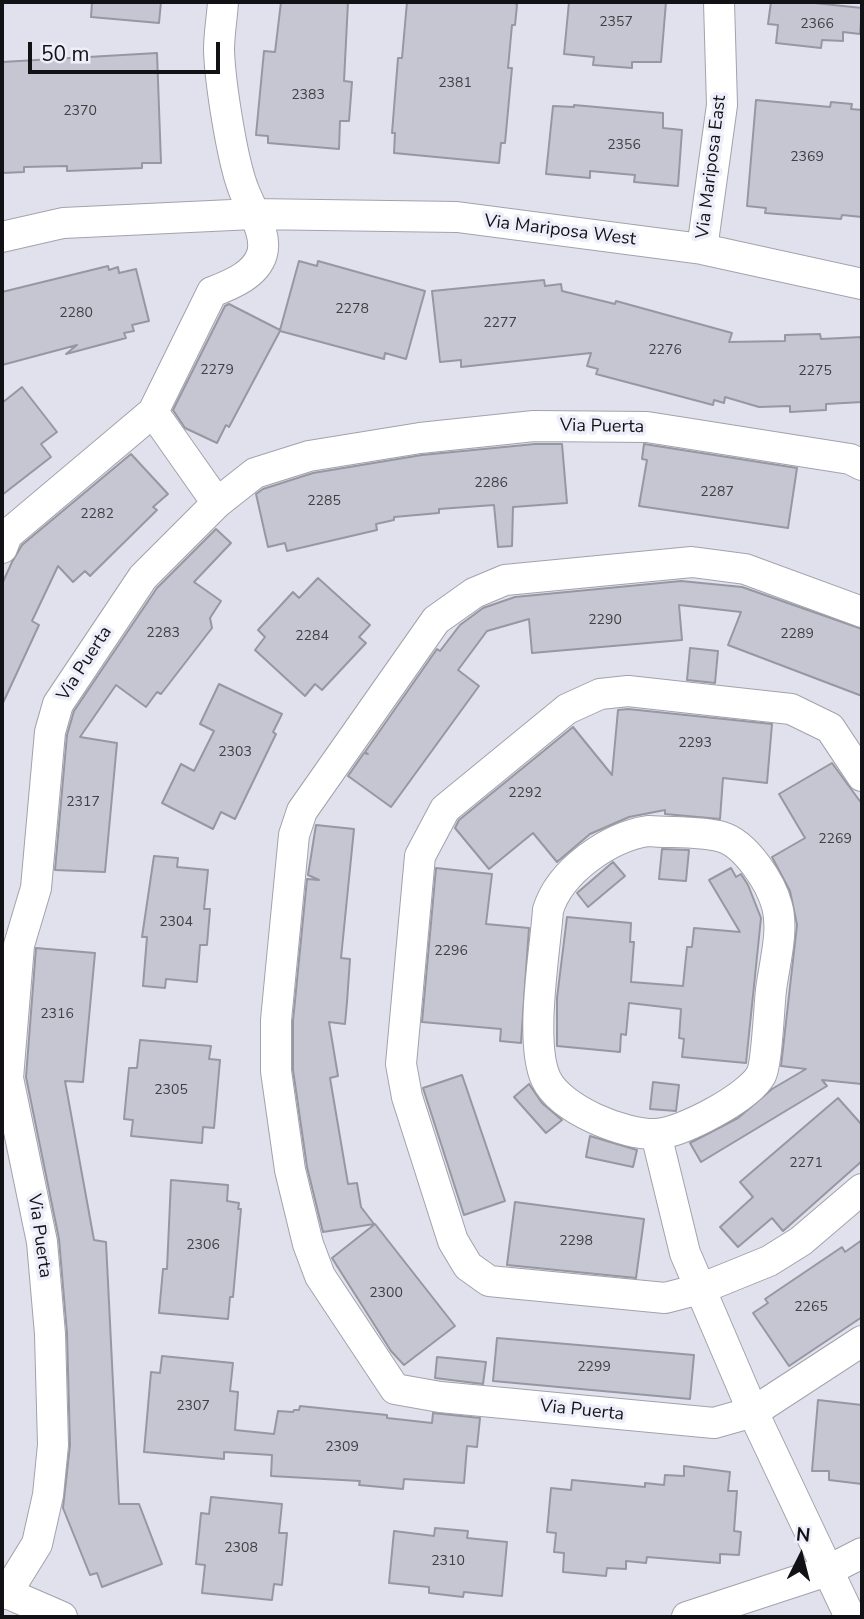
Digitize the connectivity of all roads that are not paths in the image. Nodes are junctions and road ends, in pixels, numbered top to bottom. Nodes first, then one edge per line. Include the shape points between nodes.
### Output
1 (223, 2) edge
2 (719, 2) edge
3 (253, 214) junction
4 (2, 237) edge
5 (702, 249) junction
6 (862, 284) edge
7 (153, 412) junction
8 (862, 465) edge
9 (217, 503) junction
10 (2, 548) edge
11 (862, 612) edge
12 (862, 776) edge
13 (656, 1134) junction
14 (862, 1189) edge
15 (700, 1289) junction
16 (862, 1341) edge
17 (752, 1412) junction
18 (862, 1553) edge
19 (827, 1571) junction
20 (4, 1593) edge
21 (62, 1617) edge
22 (687, 1617) edge
23 (850, 1617) edge

1 - 3 street via 219,51 239,171
2 - 5 street, Via Mariposa East via 722,105
3 - 4 street, Via Mariposa West via 63,223
3 - 5 street, Via Mariposa West via 457,217
3 - 7 street via 263,238 262,255 253,270 212,292
5 - 6 street, Via Mariposa West
7 - 9 street
7 - 10 street via 8,535
8 - 9 street, Via Puerta via 850,459 647,426 534,426 309,456 255,473
9 - 20 street, Via Puerta via 143,577 58,704 50,732 36,888 19,945 8,1078 43,1242 53,1446 37,1544
11 - 17 street, Via Puerta via 745,569 692,562 505,580 474,593 436,621 321,781 302,811 294,835 276,1020 276,1071 290,1170 307,1244 320,1276 395,1389 714,1423
12 - 15 street via 830,728 791,709 628,691 600,694 567,709 445,809 420,856 401,1064 407,1097 453,1241 468,1266 489,1281 665,1298
13 - 13 street via 687,1125 743,1094 762,1074 777,906 755,862 722,837 648,831 627,834 563,882 548,910 538,1041 548,1082 574,1107 598,1121
13 - 15 street via 685,1253
14 - 15 street via 801,1241 769,1261
15 - 17 street
16 - 17 street, Via Puerta
17 - 19 street
18 - 19 street
19 - 22 street
19 - 23 street
20 - 21 street, Via Puerta

